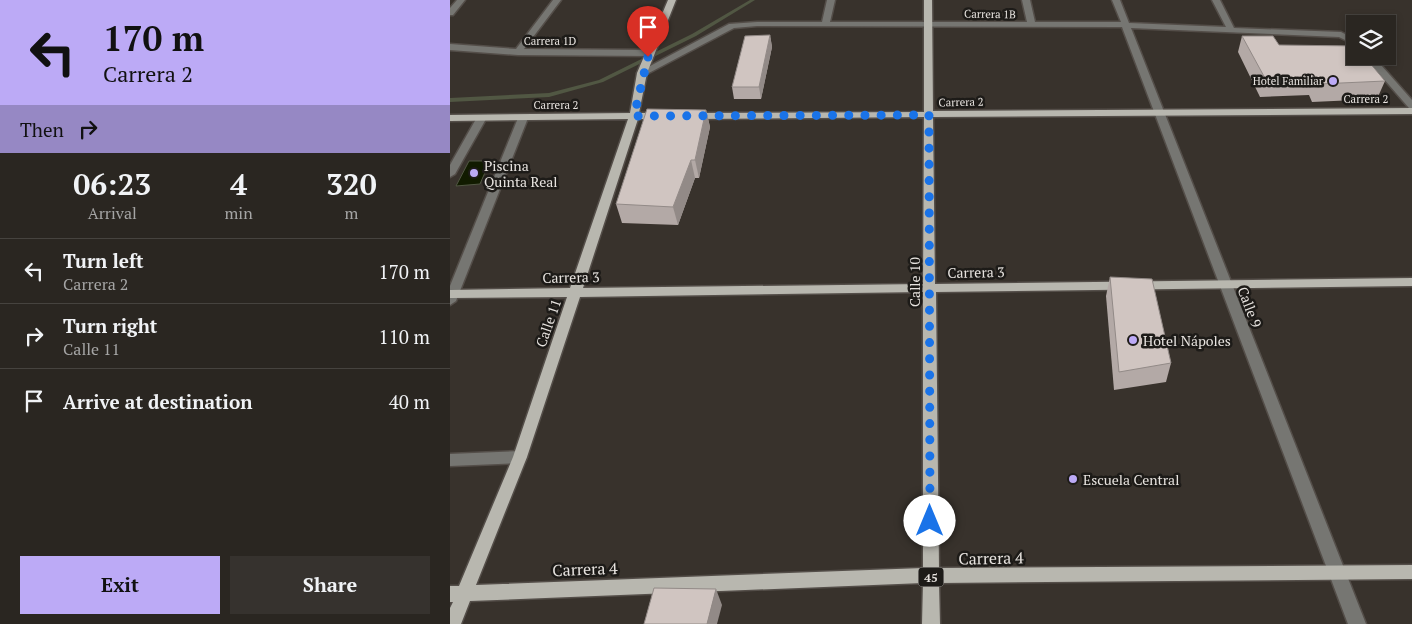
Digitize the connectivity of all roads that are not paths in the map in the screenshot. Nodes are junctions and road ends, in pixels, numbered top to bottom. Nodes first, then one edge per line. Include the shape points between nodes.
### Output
1 (461, 0) edge
2 (557, 0) edge
3 (672, 0) edge
4 (831, 0) edge
5 (928, 0) edge
6 (1026, 0) edge
7 (1116, 0) edge
8 (1216, 0) edge
9 (450, 13) edge
10 (826, 23) junction
11 (928, 24) junction
12 (1125, 25) junction
13 (1032, 26) junction
14 (1231, 29) junction
15 (1346, 39) edge
16 (450, 47) edge
17 (518, 52) junction
18 (649, 55) junction
19 (1376, 65) edge
20 (643, 71) junction
21 (1412, 106) edge
22 (1412, 111) edge
23 (1159, 113) junction
24 (929, 115) junction
25 (634, 116) junction
26 (450, 118) edge
27 (523, 118) junction
28 (481, 119) junction
29 (450, 174) edge
30 (1412, 282) edge
31 (1226, 284) junction
32 (930, 287) junction
33 (576, 292) junction
34 (451, 296) edge
35 (520, 457) junction
36 (450, 460) edge
37 (1337, 572) junction
38 (1412, 572) edge
39 (930, 578) junction
40 (457, 593) edge
41 (452, 624) edge
42 (931, 624) edge
43 (1357, 624) edge

1 - 9 street
2 - 17 street
3 - 18 main road, Calle 11
4 - 10 street
5 - 11 main road, Calle 10
6 - 13 street
7 - 12 street, Calle 9
8 - 14 street
10 - 11 street, Carrera 1B
10 - 20 street, Carrera 1B via 732,26
11 - 13 street, Carrera 1B
11 - 24 main road, Calle 10
12 - 13 street, Carrera 1B
12 - 14 street, Carrera 1B
12 - 23 street, Calle 9
14 - 15 street, Carrera 1B
16 - 17 street, Carrera 1D
17 - 18 street, Carrera 1D
18 - 20 main road, Calle 11
19 - 21 street
20 - 25 main road, Calle 11
22 - 23 main road, Carrera 2
23 - 24 main road, Carrera 2
23 - 31 street, Calle 9
24 - 25 main road, Carrera 2
24 - 32 main road, Calle 10
25 - 27 main road, Carrera 2
25 - 33 main road, Calle 11
26 - 28 main road, Carrera 2
27 - 28 main road, Carrera 2
27 - 34 street
28 - 29 street
30 - 31 main road, Carrera 3
31 - 32 main road, Carrera 3
31 - 37 street, Calle 9
32 - 33 main road, Carrera 3
32 - 39 main road, Calle 10
33 - 34 main road, Carrera 3
33 - 35 main road, Calle 11
35 - 36 street
35 - 40 main road, Calle 11
37 - 38 main road, Carrera 4 / 45
37 - 39 main road, Carrera 4 / 45
37 - 43 street, Calle 9
39 - 40 main road, Carrera 4 / 45 via 890,576
39 - 42 main road, Calle 10
40 - 41 main road, Calle 11

